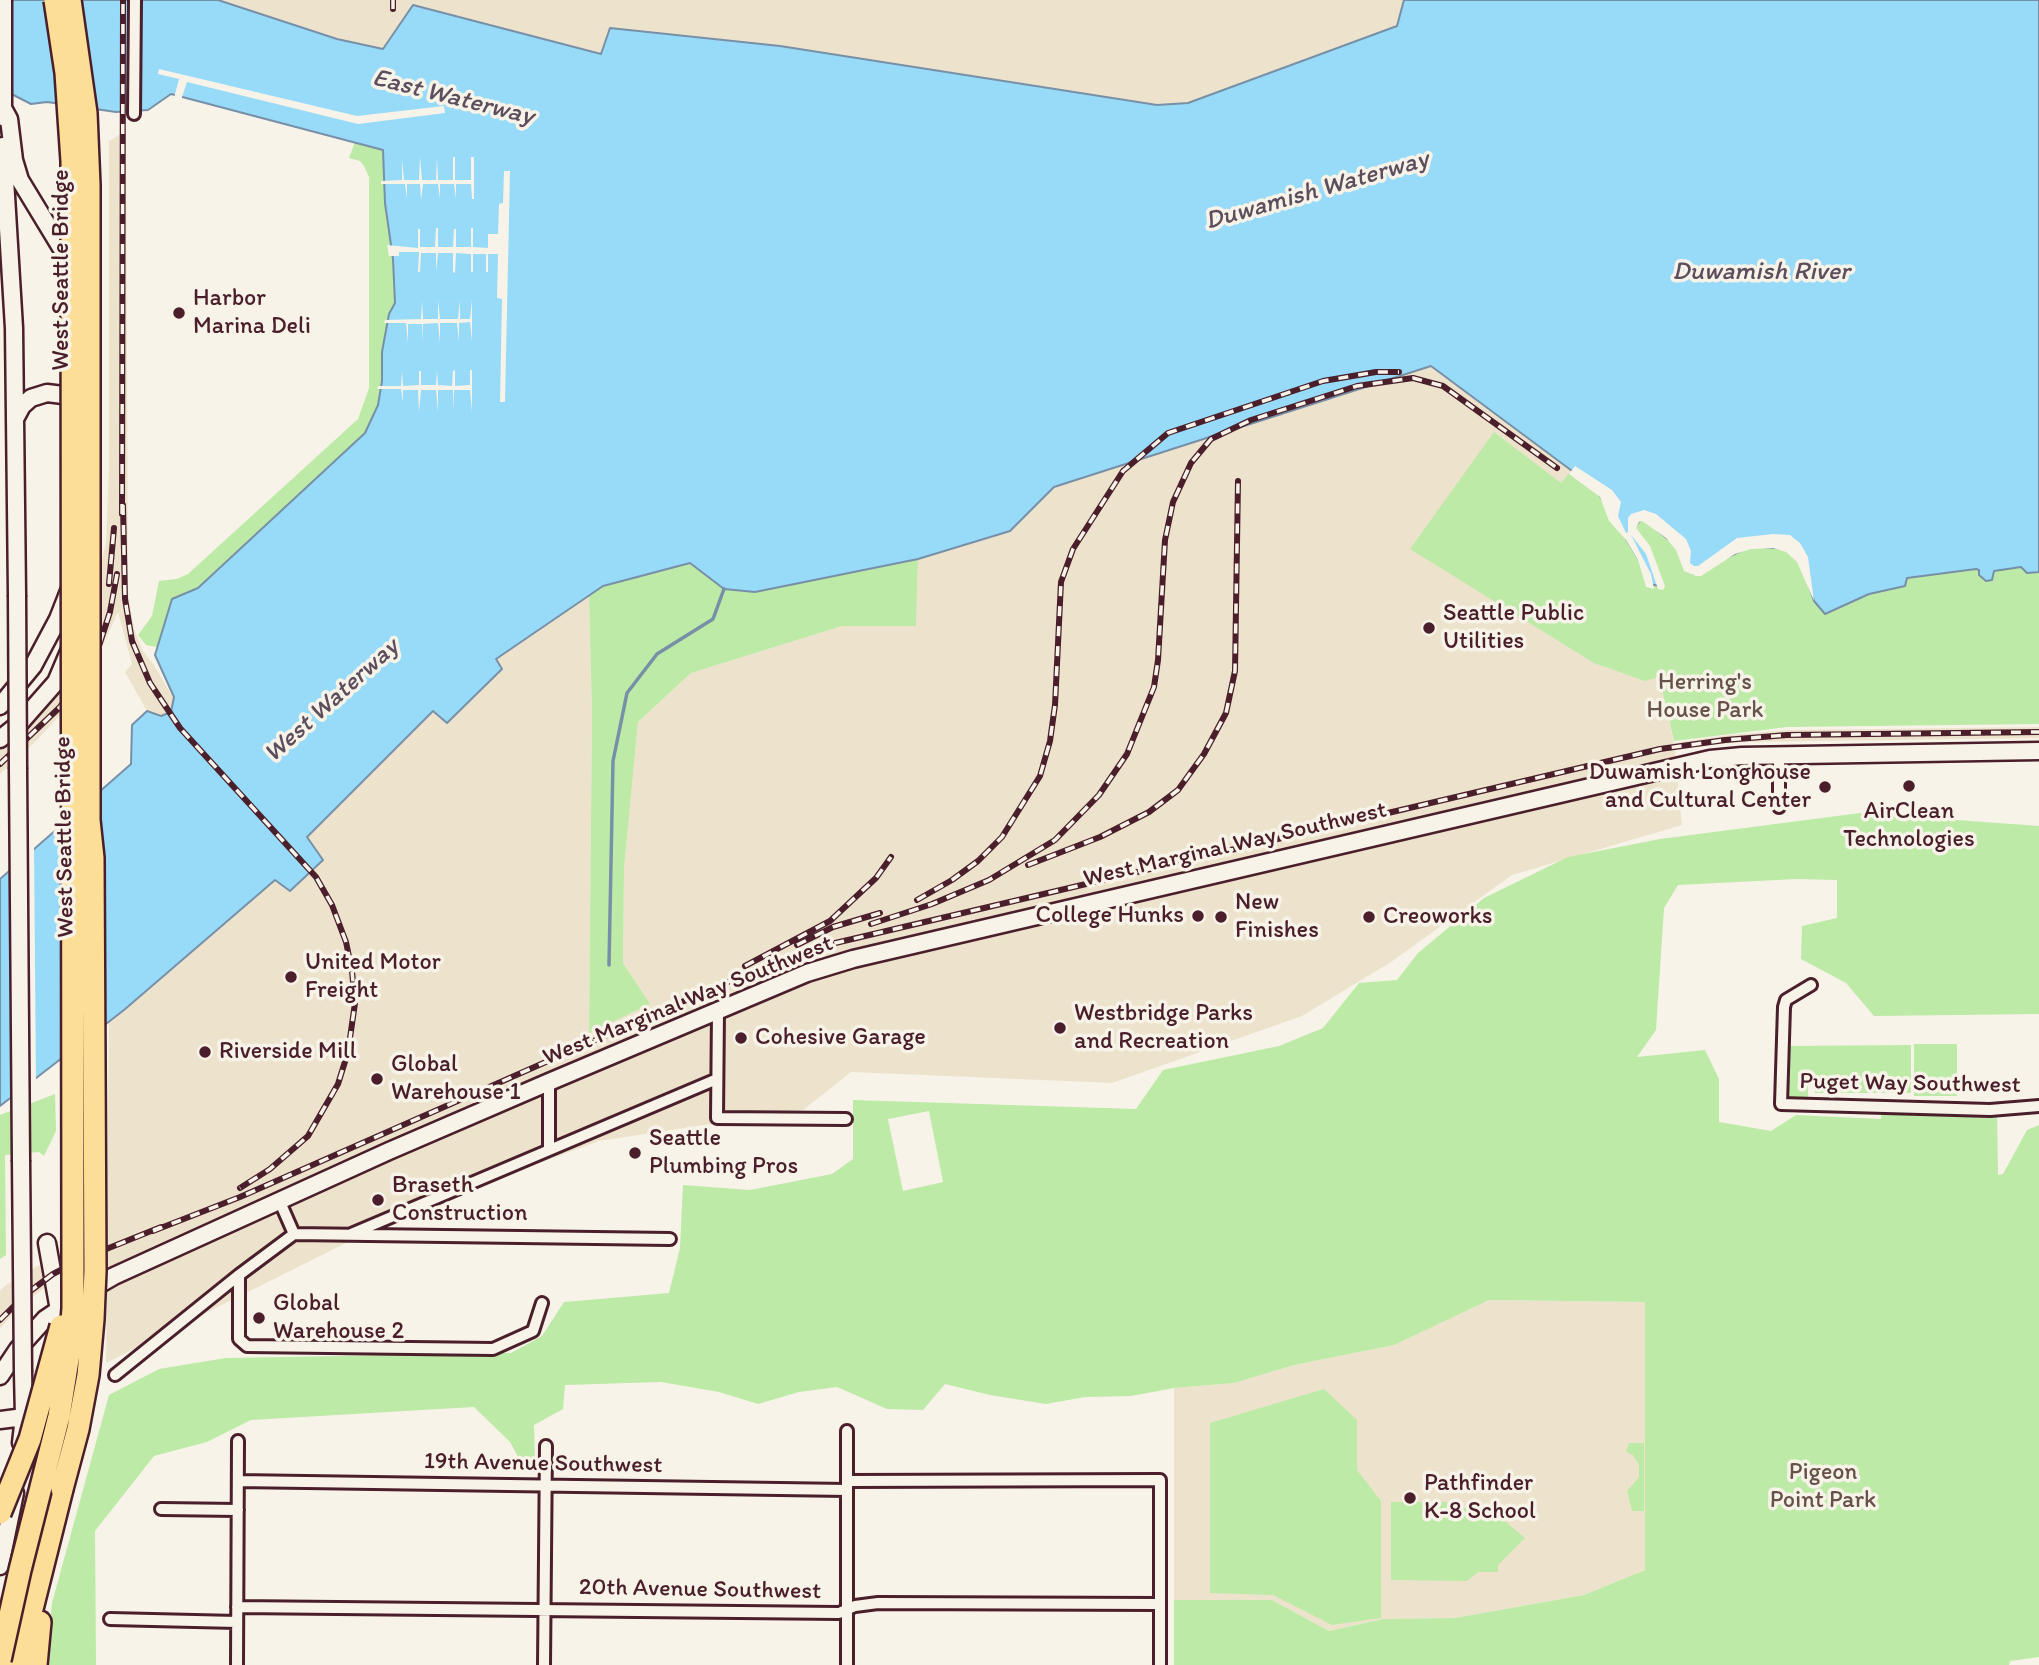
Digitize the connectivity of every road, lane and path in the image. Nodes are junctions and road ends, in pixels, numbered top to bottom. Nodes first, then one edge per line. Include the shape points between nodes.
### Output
1 (2, 0) edge
2 (55, 0) edge
3 (70, 0) edge
4 (84, 0) edge
5 (135, 0) edge
6 (1, 112) edge
7 (134, 114) dead end
8 (85, 417) junction
9 (15, 419) junction
10 (58, 619) junction
11 (70, 650) junction
12 (33, 666) junction
13 (0, 706) edge
14 (0, 717) edge
15 (20, 723) junction
16 (0, 739) edge
17 (2039, 751) edge
18 (1779, 755) junction
19 (1779, 807) dead end
20 (93, 858) junction
21 (1811, 985) dead end
22 (718, 1011) junction
23 (717, 1079) junction
24 (549, 1082) junction
25 (2039, 1106) edge
26 (846, 1119) dead end
27 (548, 1150) junction
28 (280, 1202) junction
29 (294, 1234) junction
30 (351, 1234) junction
31 (670, 1239) dead end
32 (47, 1243) dead end
33 (75, 1265) junction
34 (239, 1275) junction
35 (542, 1303) dead end
36 (59, 1310) junction
37 (116, 1375) dead end
38 (0, 1376) edge
39 (24, 1417) junction
40 (0, 1420) edge
41 (847, 1431) dead end
42 (238, 1441) dead end
43 (546, 1446) dead end
44 (238, 1481) junction
45 (546, 1485) junction
46 (847, 1486) junction
47 (62, 1489) junction
48 (161, 1509) dead end
49 (238, 1510) junction
50 (0, 1513) edge
51 (0, 1566) edge
52 (1160, 1604) junction
53 (237, 1606) junction
54 (545, 1609) junction
55 (847, 1610) junction
56 (110, 1619) dead end
57 (237, 1622) junction
58 (0, 1660) edge
59 (18, 1665) edge
60 (36, 1665) edge
61 (237, 1665) edge
62 (544, 1665) edge
63 (847, 1665) edge
64 (1160, 1665) edge

1 - 6 main road
2 - 33 highway, West Seattle Bridge, bridge via 72,161
3 - 20 highway, West Seattle Bridge, bridge via 86,113 89,185 89,806
4 - 20 highway via 100,118 102,186 102,801
5 - 7 street
6 - 8 main road via 9,119 20,180 57,237 82,291
6 - 9 main road
8 - 9 main road via 76,402 47,393 22,405
8 - 10 main road via 80,446 79,554
8 - 11 main road via 85,594
9 - 39 main road, bridge
10 - 11 main road
10 - 12 main road
11 - 12 main road
11 - 15 main road via 56,682
12 - 13 main road
14 - 15 main road
15 - 16 main road
17 - 18 main road, West Marginal Way Southwest
18 - 19 street
18 - 22 main road, West Marginal Way Southwest via 1675,766 864,956 807,973
20 - 47 highway, West Seattle Bridge, bridge via 93,1319 88,1375
21 - 25 street, Puget Way Southwest via 1786,1000 1784,1007 1781,1104 1990,1110
22 - 23 street
22 - 24 main road, West Marginal Way Southwest
23 - 26 street via 717,1118
23 - 27 street
24 - 27 street
24 - 28 main road, West Marginal Way Southwest
27 - 30 street
28 - 29 street
28 - 36 main road, West Marginal Way Southwest via 114,1276
29 - 30 street
29 - 34 street
30 - 31 street
32 - 36 main road
33 - 50 highway, bridge via 30,1439
33 - 58 highway, West Seattle Bridge, bridge via 61,1407
34 - 35 street via 239,1339 247,1346 493,1349 533,1331
34 - 37 street
36 - 38 main road, West Marginal Way Southwest via 18,1349
39 - 40 main road
39 - 51 main road via 18,1480
41 - 46 street
42 - 44 street
43 - 45 street
44 - 45 street, 19th Avenue Southwest
44 - 49 street
45 - 46 street, 19th Avenue Southwest
45 - 54 street
46 - 52 street, 19th Avenue Southwest via 1160,1480
46 - 55 street
47 - 59 highway, West Seattle Bridge
47 - 60 highway
48 - 49 street
49 - 53 street
52 - 55 street, 20th Avenue Southwest via 878,1603
52 - 64 street
53 - 54 street, 20th Avenue Southwest
53 - 57 street
54 - 55 street, 20th Avenue Southwest
54 - 62 street
55 - 63 street
56 - 57 street
57 - 61 street

